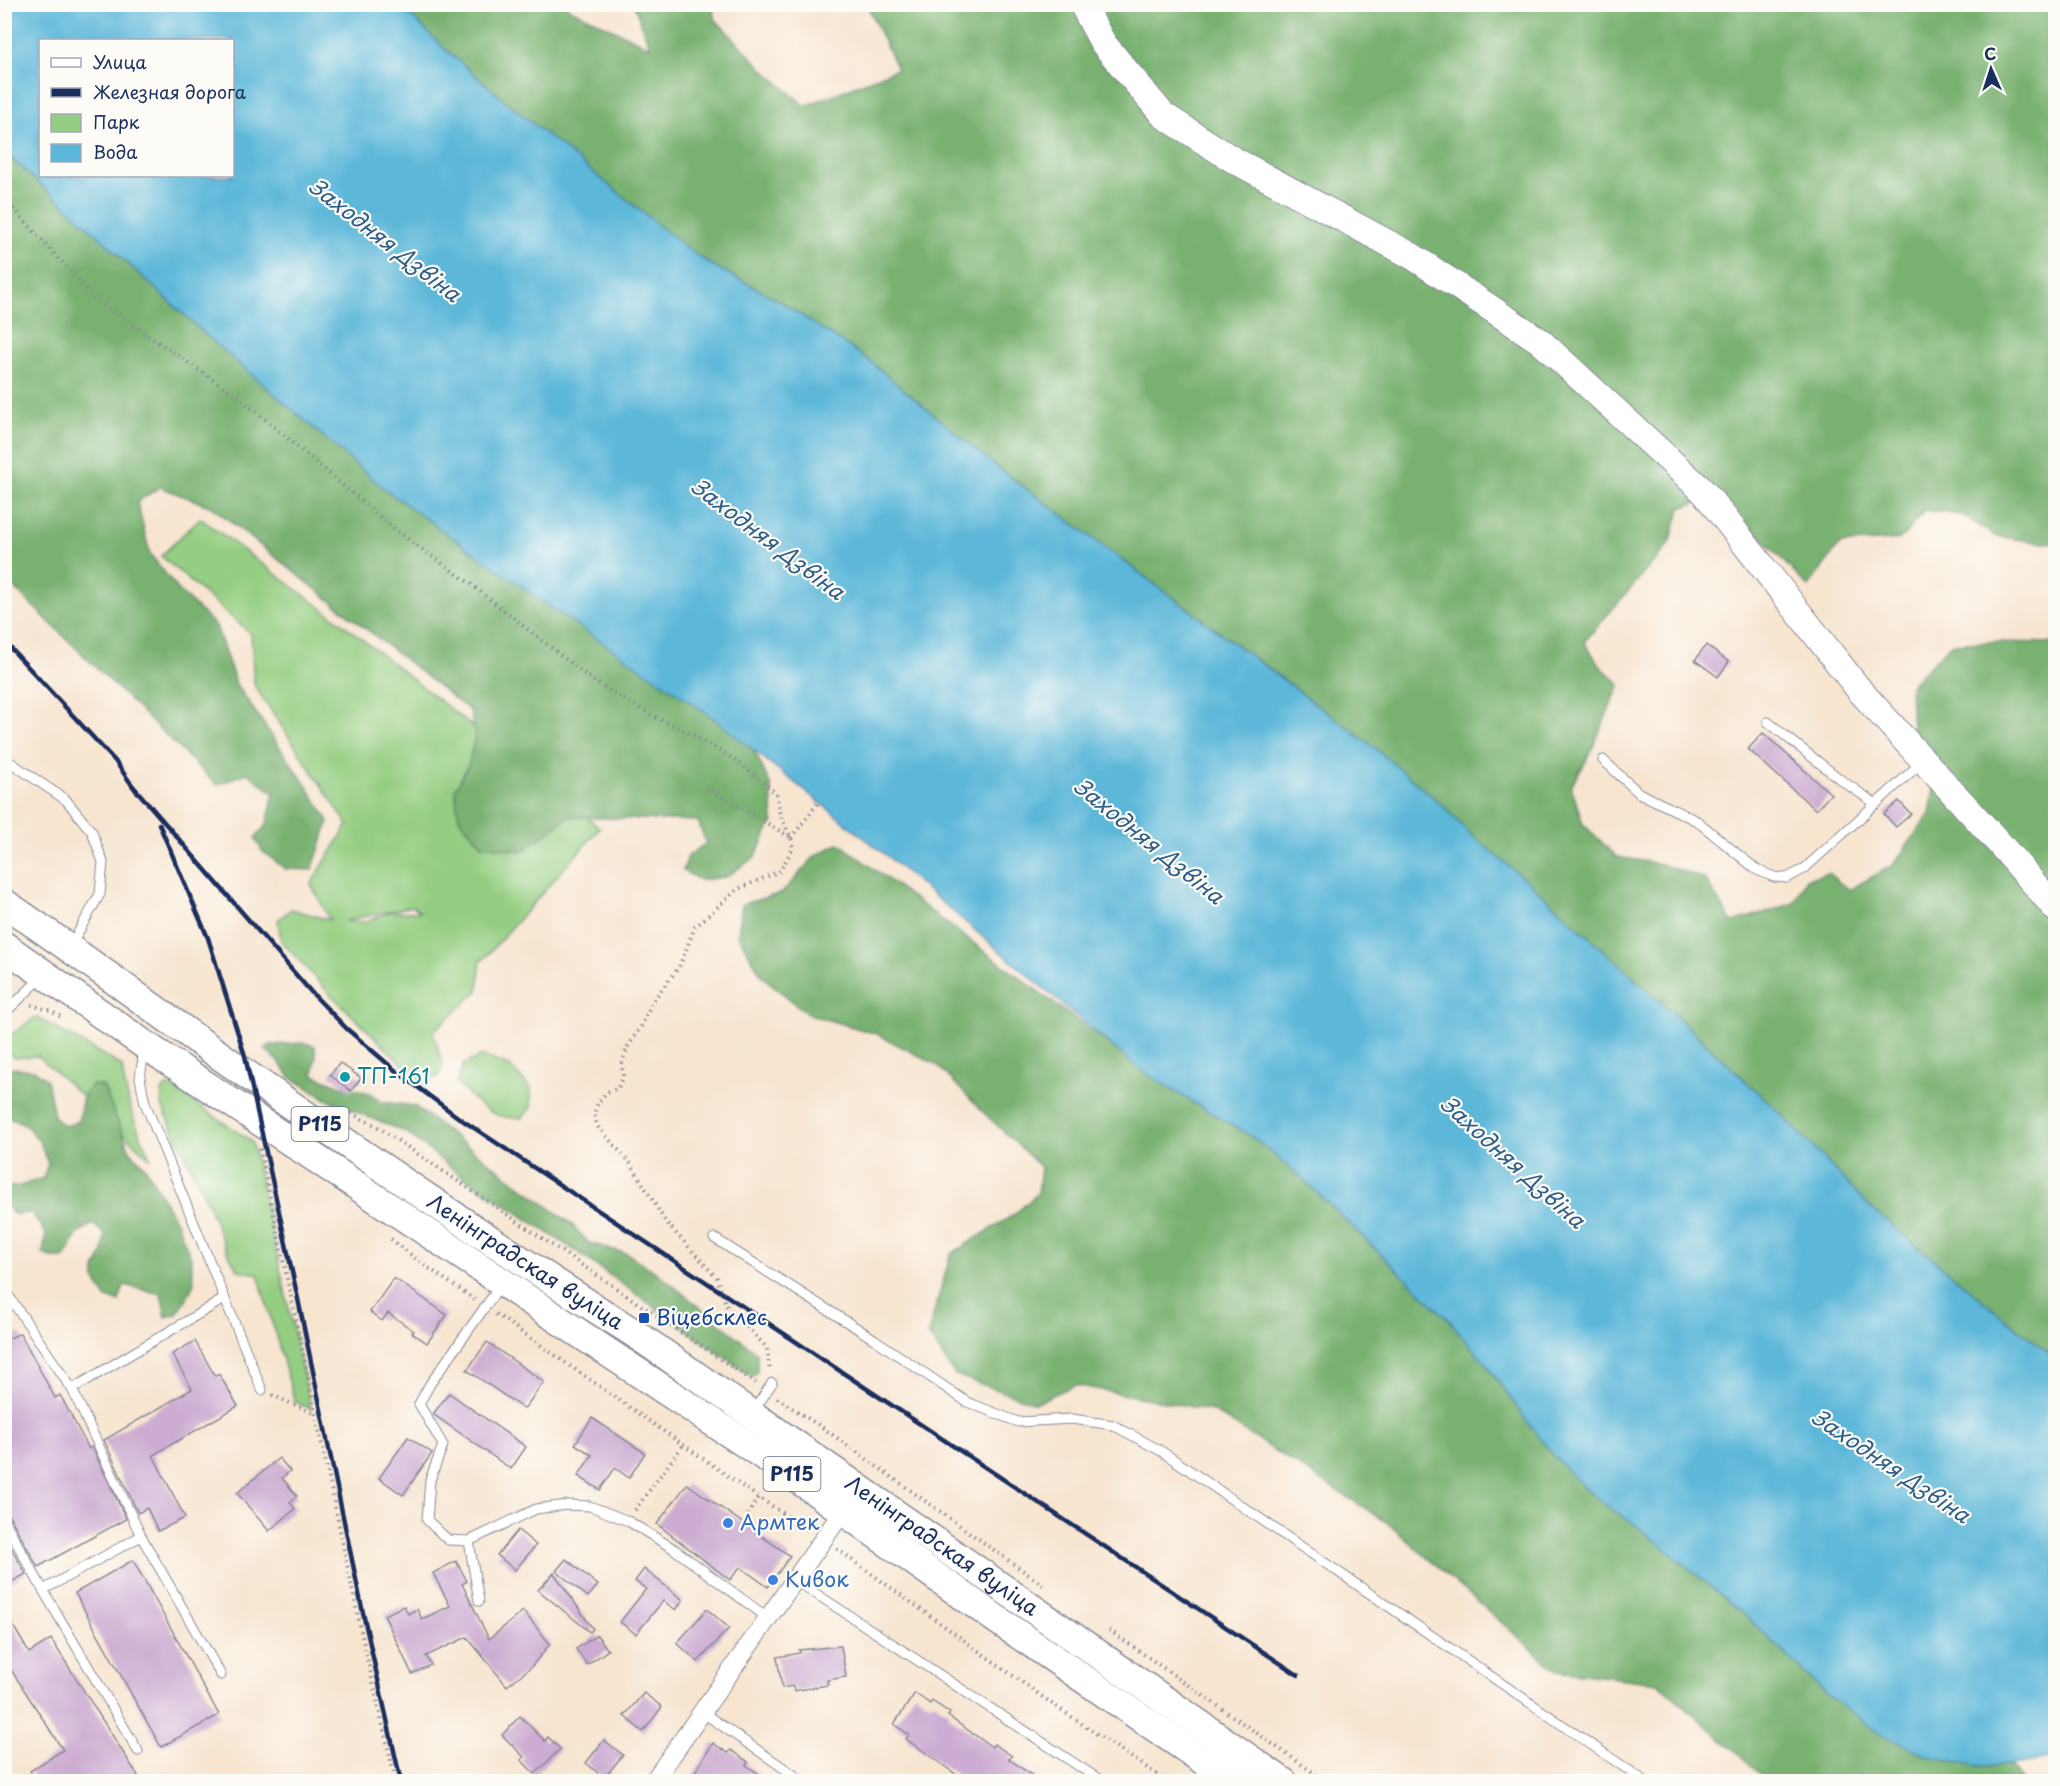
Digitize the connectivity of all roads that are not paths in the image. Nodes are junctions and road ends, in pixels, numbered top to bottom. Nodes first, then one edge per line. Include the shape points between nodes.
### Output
1 (1082, 4) edge
2 (1768, 722) dead end
3 (4, 758) edge
4 (1603, 760) dead end
5 (1924, 760) junction
6 (1876, 804) junction
7 (4, 903) edge
8 (2055, 909) edge
9 (4, 946) edge
10 (70, 947) junction
11 (45, 974) junction
12 (4, 1014) edge
13 (145, 1045) junction
14 (714, 1238) dead end
15 (503, 1282) junction
16 (4, 1289) edge
17 (224, 1299) junction
18 (772, 1383) road end
19 (72, 1389) junction
20 (262, 1390) road end
21 (752, 1414) junction
22 (851, 1499) junction
23 (4, 1520) edge
24 (141, 1536) junction
25 (469, 1541) junction
26 (795, 1580) junction
27 (44, 1590) junction
28 (479, 1601) dead end
29 (768, 1618) junction
30 (1093, 1650) junction
31 (1075, 1673) junction
32 (221, 1676) dead end
33 (702, 1712) junction
34 (138, 1750) dead end
35 (1204, 1773) edge
36 (1270, 1778) edge
37 (653, 1782) edge
38 (804, 1782) edge
39 (1102, 1782) edge
40 (1235, 1782) edge
41 (1646, 1782) edge

1 - 5 street via 1103,43 1163,115 1232,159 1412,256 1540,341 1704,492 1862,692
2 - 6 lane
3 - 10 lane via 66,800 92,832 103,862 100,894
4 - 6 lane via 1639,793 1697,821 1757,870 1774,877 1787,878 1804,869
5 - 6 lane
5 - 8 street
7 - 10 main road, Ленінградская вуліца / Р115
9 - 11 main road, Ленінградская вуліца / Р115
10 - 11 street
10 - 21 main road, Ленінградская вуліца / Р115 via 248,1076
11 - 12 lane
11 - 13 main road, Ленінградская вуліца / Р115
13 - 15 main road, Ленінградская вуліца / Р115
13 - 17 lane via 140,1078 145,1103
14 - 41 lane via 967,1402 1018,1422 1072,1419 1113,1425 1161,1451
15 - 22 main road, Ленінградская вуліца / Р115
15 - 25 lane via 419,1404 443,1445 430,1480 428,1520 448,1540
16 - 19 lane
17 - 19 lane
17 - 20 lane
18 - 21 lane
19 - 24 lane
21 - 22 main road, Ленінградская вуліца / Р115
22 - 26 street
22 - 30 main road, Ленінградская вуліца / Р115
22 - 31 main road, Ленінградская вуліца / Р115
23 - 27 lane
24 - 27 lane
24 - 32 lane
25 - 28 lane
25 - 29 lane via 536,1509 590,1506 628,1521 674,1549
26 - 29 street
26 - 39 lane
27 - 34 lane
29 - 33 street
30 - 31 street
30 - 36 main road, Ленінградская вуліца / Р115
31 - 35 main road, Ленінградская вуліца / Р115
33 - 37 street
33 - 38 lane
35 - 40 main road, Ленінградская вуліца / Р115

